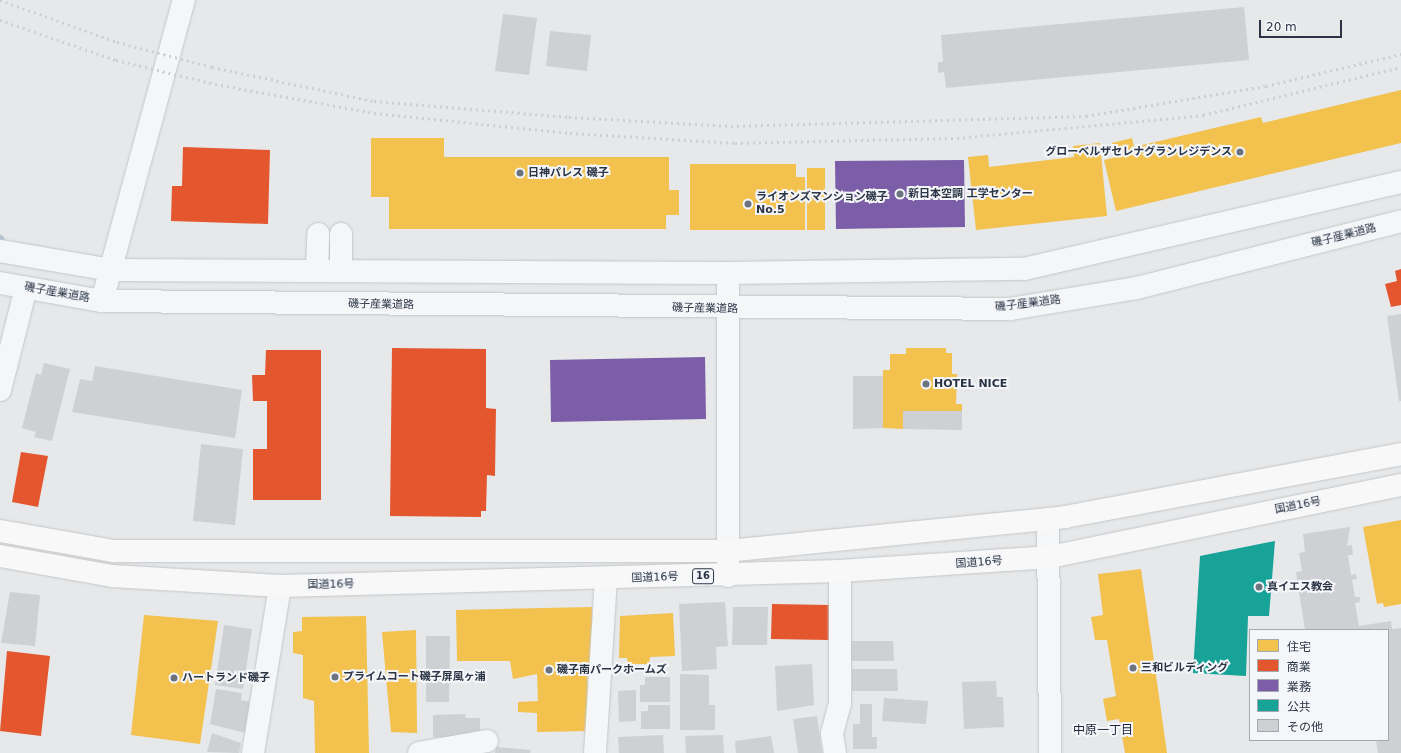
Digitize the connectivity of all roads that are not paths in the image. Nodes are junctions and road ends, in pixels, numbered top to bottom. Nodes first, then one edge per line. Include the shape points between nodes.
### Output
1 (184, 0) edge
2 (1401, 182) edge
3 (1401, 221) edge
4 (318, 234) dead end
5 (341, 234) dead end
6 (0, 252) edge
7 (111, 270) junction
8 (317, 271) junction
9 (341, 271) junction
10 (728, 273) junction
11 (0, 283) edge
12 (26, 288) junction
13 (102, 301) junction
14 (730, 309) junction
15 (0, 390) edge
16 (1401, 454) edge
17 (1401, 485) edge
18 (1048, 519) junction
19 (0, 531) edge
20 (727, 551) junction
21 (0, 556) edge
22 (1050, 557) junction
23 (840, 572) junction
24 (728, 576) junction
25 (606, 579) junction
26 (280, 586) junction
27 (487, 741) dead end
28 (1053, 752) edge
29 (253, 753) edge
30 (419, 753) edge
31 (595, 753) edge
32 (835, 753) edge

1 - 7 street
2 - 10 street via 1024,269
3 - 14 street, 磯子産業道路 via 1137,288 1010,309
4 - 8 street
5 - 9 street
6 - 7 street
7 - 8 street
7 - 13 street
8 - 9 street
9 - 10 street
10 - 14 street
11 - 12 street, 磯子産業道路
12 - 13 street, 磯子産業道路
12 - 15 street
13 - 14 street, 磯子産業道路
14 - 20 street
16 - 18 highway
17 - 22 highway, 国道16号 / 16
18 - 20 highway
18 - 22 street
19 - 20 highway via 114,551
20 - 24 street
21 - 26 highway, 国道16号 / 16 via 112,576
22 - 23 highway, 国道16号 / 16
22 - 28 street
23 - 24 highway, 国道16号 / 16
23 - 32 street via 840,704 832,733
24 - 25 highway, 国道16号 / 16
25 - 26 highway, 国道16号 / 16
25 - 31 street
26 - 29 street
27 - 30 street

